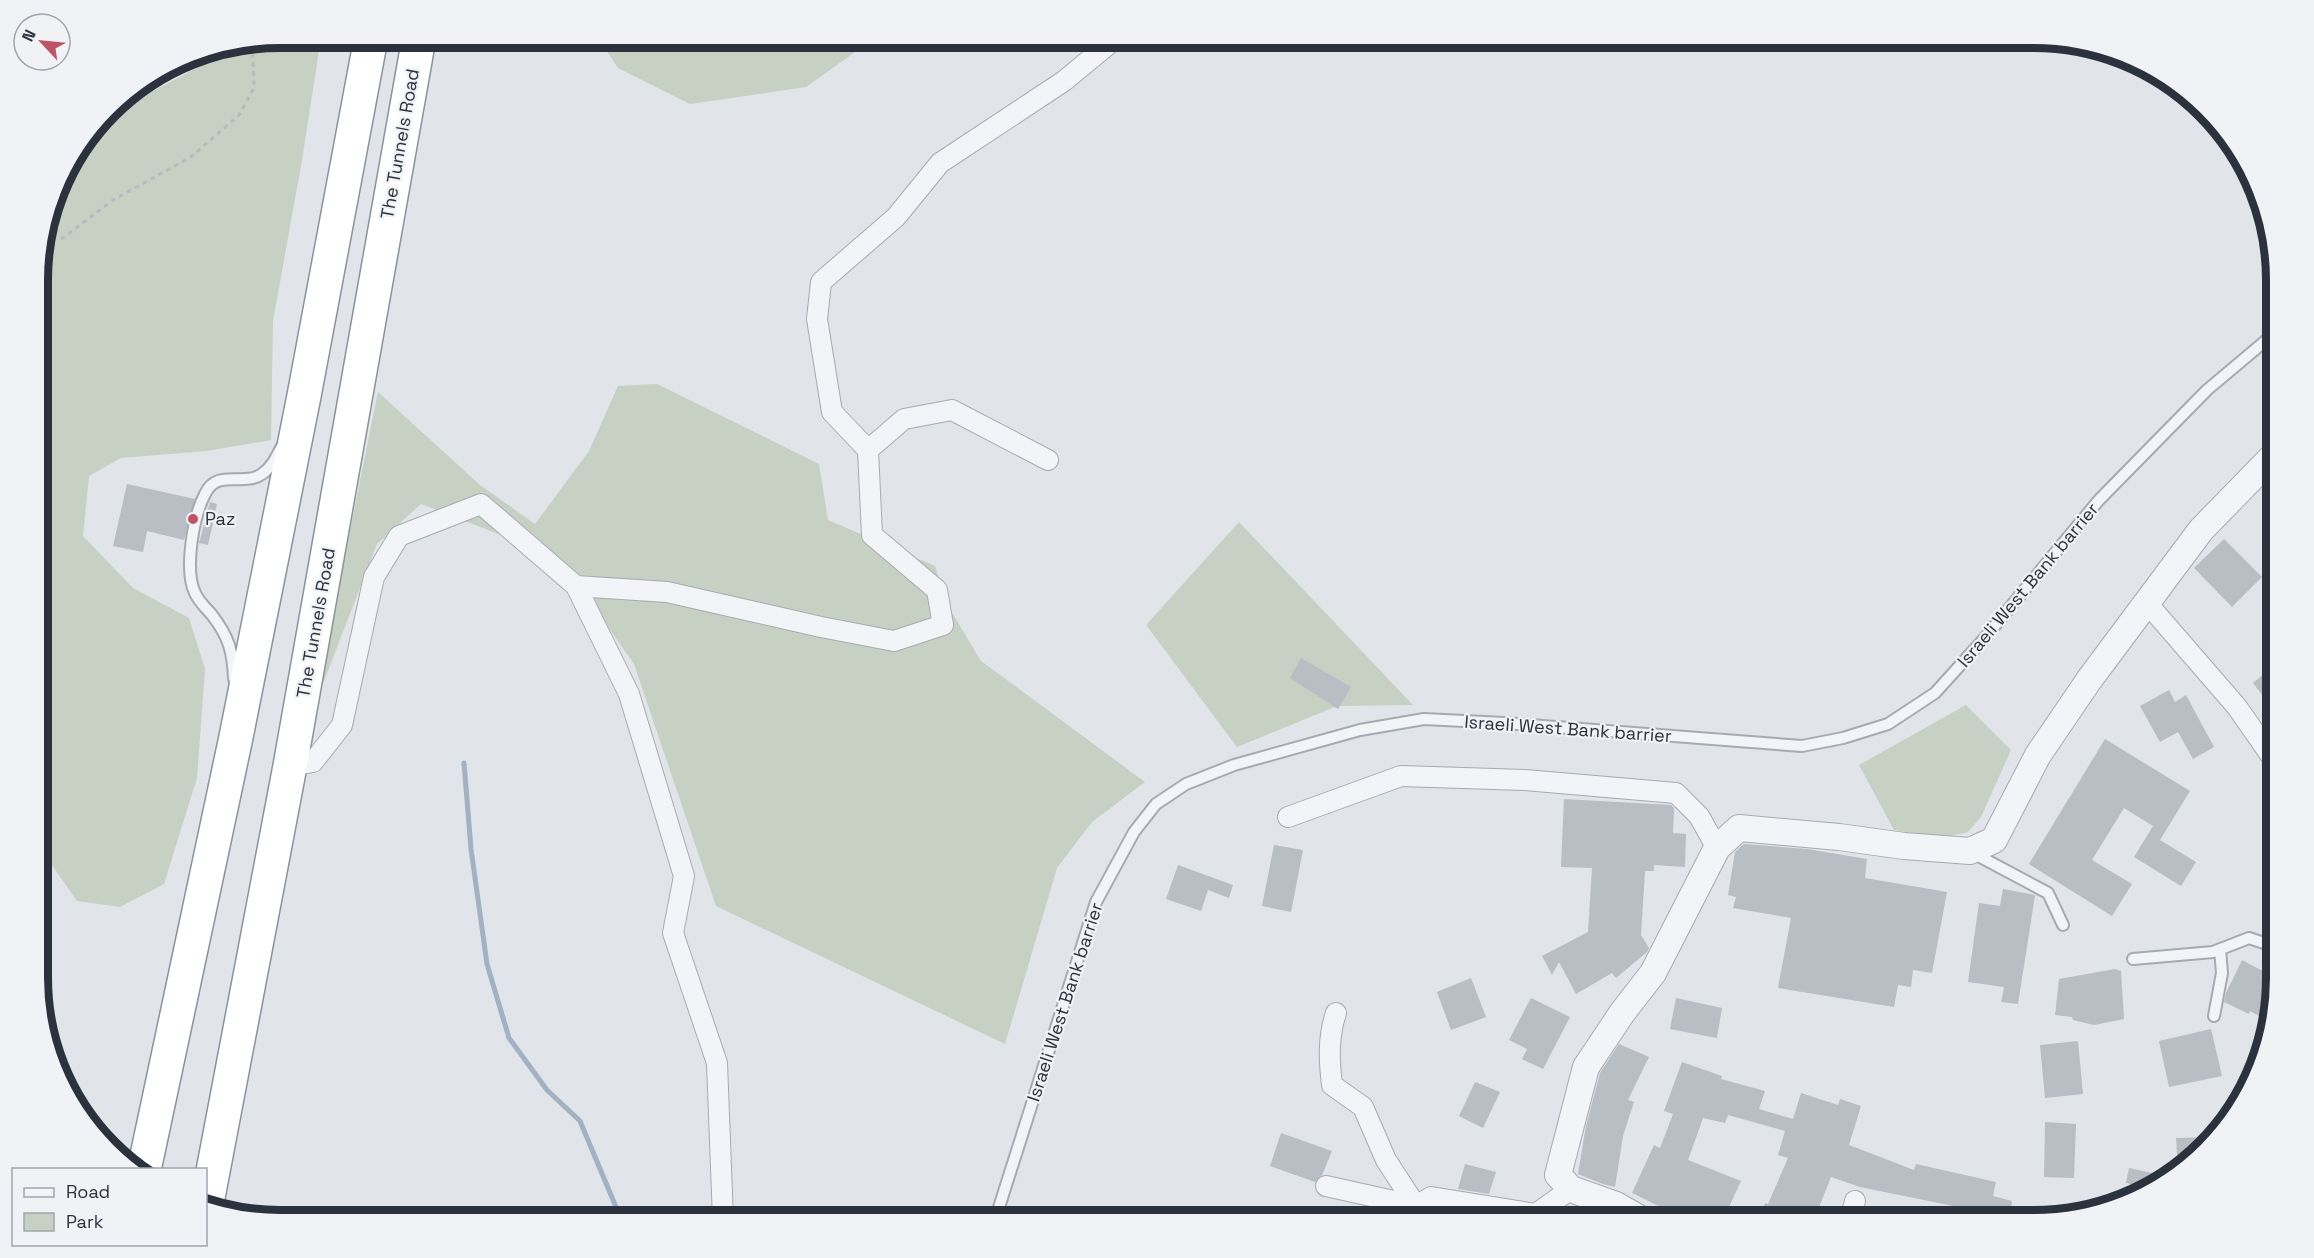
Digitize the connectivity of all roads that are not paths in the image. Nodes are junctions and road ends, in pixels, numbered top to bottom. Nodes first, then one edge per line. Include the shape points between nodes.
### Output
1 (369, 48) edge
2 (417, 48) edge
3 (1104, 48) edge
4 (2266, 340) edge
5 (304, 396) junction
6 (868, 450) junction
7 (1047, 460) dead end
8 (2266, 463) edge
9 (576, 586) junction
10 (2147, 603) junction
11 (236, 737) junction
12 (2266, 749) edge
13 (290, 766) junction
14 (1288, 817) dead end
15 (1717, 848) junction
16 (1970, 851) junction
17 (2063, 925) dead end
18 (2266, 944) edge
19 (2220, 949) junction
20 (2133, 959) dead end
21 (1336, 1013) dead end
22 (2214, 1016) dead end
23 (145, 1166) edge
24 (1326, 1186) dead end
25 (1571, 1189) junction
26 (208, 1199) edge
27 (1855, 1201) dead end
28 (1416, 1206) junction
29 (723, 1210) edge
30 (998, 1210) edge
31 (1409, 1210) edge
32 (1511, 1210) edge
33 (1542, 1210) edge
34 (1625, 1210) edge
35 (1853, 1210) edge

1 - 5 highway
2 - 13 highway, The Tunnels Road
3 - 6 street via 1064,81 940,163 896,217 821,282 817,318 832,412
4 - 30 lane, Israeli West Bank barrier via 2207,390 2128,468 1935,693 1888,724 1802,746 1424,719 1360,730 1234,765 1186,784 1156,804 1134,831 1096,902
5 - 11 highway
5 - 11 lane via 273,464 250,479 228,478 212,484 205,493 196,523 190,574 195,593 228,638 234,672
6 - 7 street via 904,419 952,410
6 - 9 street via 872,535 937,590 943,625 894,640 667,592
8 - 10 street via 2201,530
9 - 13 street via 481,504 399,536 374,577 342,725 314,762
9 - 29 street via 629,694 684,876 673,933 717,1063
10 - 12 street via 2237,707
10 - 16 street via 2088,680 2038,755 1995,840
11 - 23 highway
13 - 26 highway, The Tunnels Road
14 - 15 street via 1401,776 1525,780 1676,793 1699,816
15 - 16 street via 1739,828
15 - 25 street via 1653,973 1586,1067 1558,1175
16 - 17 lane via 2048,893
18 - 19 lane via 2249,938
19 - 20 lane
19 - 22 lane via 2222,973
21 - 28 street via 1330,1031 1332,1085 1363,1107 1386,1160
24 - 28 street
25 - 33 street
25 - 34 street
27 - 35 street
28 - 31 street
28 - 32 street via 1431,1197

